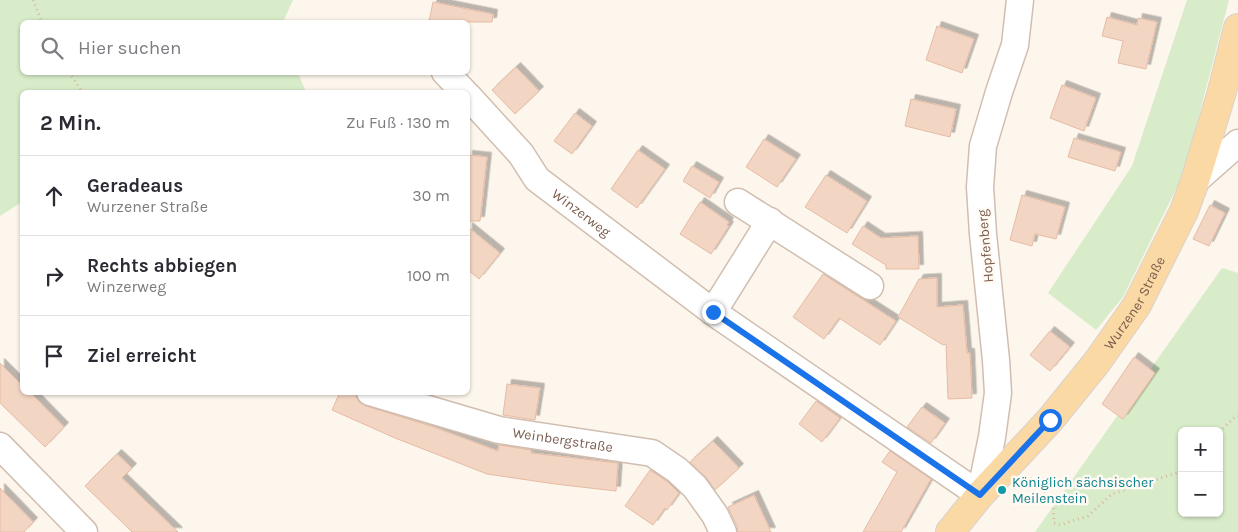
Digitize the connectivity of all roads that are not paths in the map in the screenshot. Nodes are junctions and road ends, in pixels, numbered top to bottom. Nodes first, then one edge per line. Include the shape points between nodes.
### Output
1 (1020, 0) edge
2 (1238, 28) edge
3 (448, 75) edge
4 (462, 90) edge
5 (470, 98) edge
6 (1238, 143) edge
7 (1195, 181) junction
8 (738, 202) dead end
9 (770, 221) junction
10 (870, 286) dead end
11 (713, 312) junction
12 (380, 395) edge
13 (0, 446) edge
14 (980, 495) junction
15 (84, 532) edge
16 (723, 532) edge
17 (950, 532) edge

1 - 14 street, Hopfenberg via 1015,45 984,146 980,187 998,393
2 - 7 main road, Wurzener Straße
3 - 4 street
5 - 11 street, Winzerweg via 521,154 537,180
6 - 7 street
7 - 14 main road, Wurzener Straße via 1184,211 1137,305 1050,420
8 - 9 street
9 - 10 street
9 - 11 street
11 - 14 street, Winzerweg
12 - 16 street, Weinbergstraße via 499,430 652,453 695,487
13 - 15 street
14 - 17 main road, Wurzener Straße

